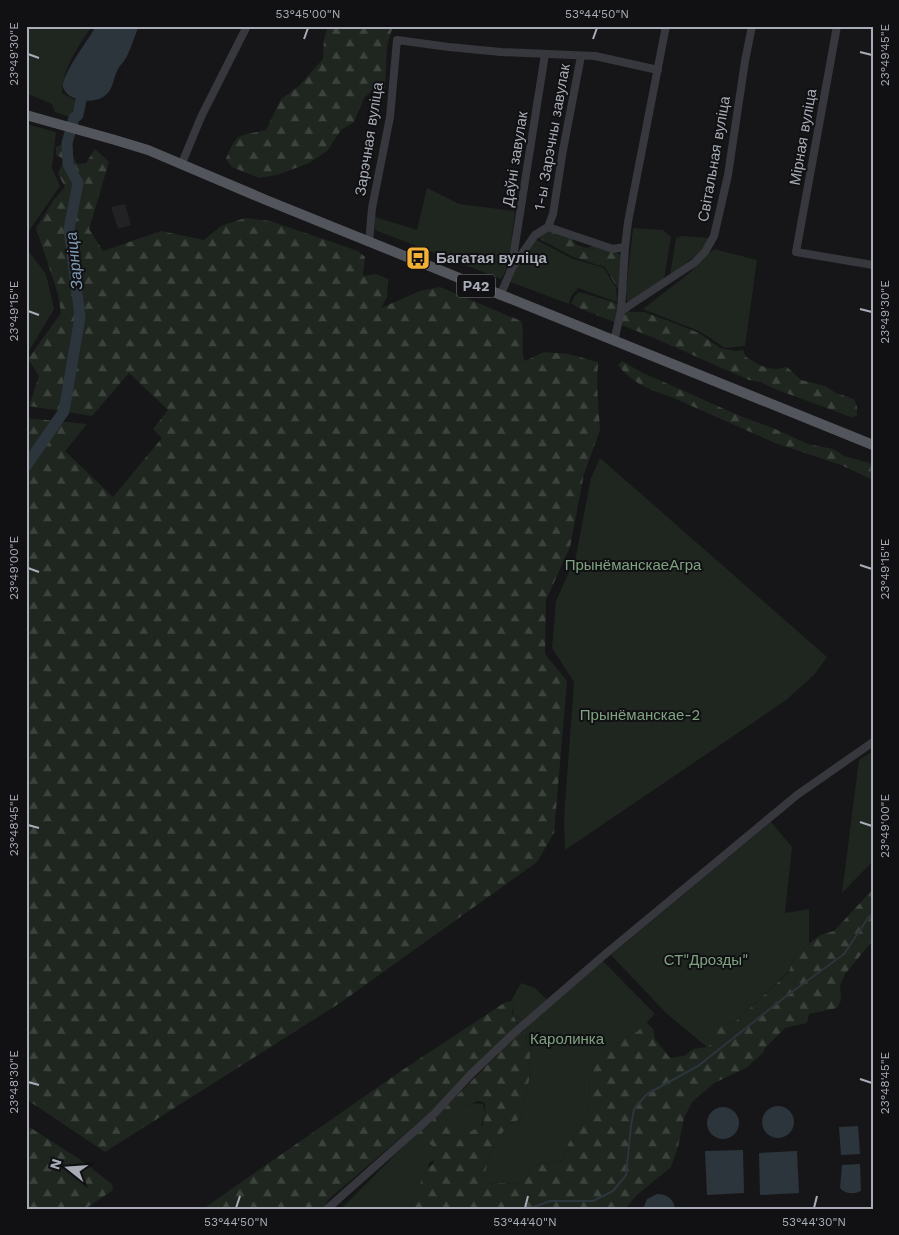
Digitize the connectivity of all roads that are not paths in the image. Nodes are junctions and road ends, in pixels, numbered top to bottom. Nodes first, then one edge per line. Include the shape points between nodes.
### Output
1 (247, 26) edge
2 (666, 26) edge
3 (752, 26) edge
4 (837, 26) edge
5 (545, 54) junction
6 (581, 56) junction
7 (658, 70) junction
8 (26, 115) edge
9 (184, 157) junction
10 (548, 227) junction
11 (368, 242) junction
12 (624, 247) junction
13 (873, 265) edge
14 (512, 268) junction
15 (500, 296) junction
16 (621, 311) junction
17 (614, 341) junction
18 (873, 445) edge
19 (873, 742) edge
20 (327, 1209) edge

1 - 9 street
2 - 7 street
3 - 16 street, Світальная вуліца via 728,174 714,236 694,263
4 - 13 street, Мірная вуліца via 796,252
5 - 6 street
5 - 11 street, Зарэчная вуліца via 464,49 397,40 390,117
5 - 14 street, Даўні завулак
6 - 7 street via 596,56
6 - 10 street, 1-ы Зарэчны завулак
7 - 12 street
8 - 9 main road, Р42 via 140,148
9 - 11 main road, Р42 via 266,200
10 - 12 street via 612,249
10 - 14 street, 1-ы Зарэчны завулак via 535,235
11 - 15 main road, Р42
12 - 16 street
14 - 15 street, 1-ы Зарэчны завулак
15 - 17 main road, Р42
16 - 17 street
17 - 18 main road, Р42
19 - 20 street via 797,795 603,956 513,1034 434,1114

